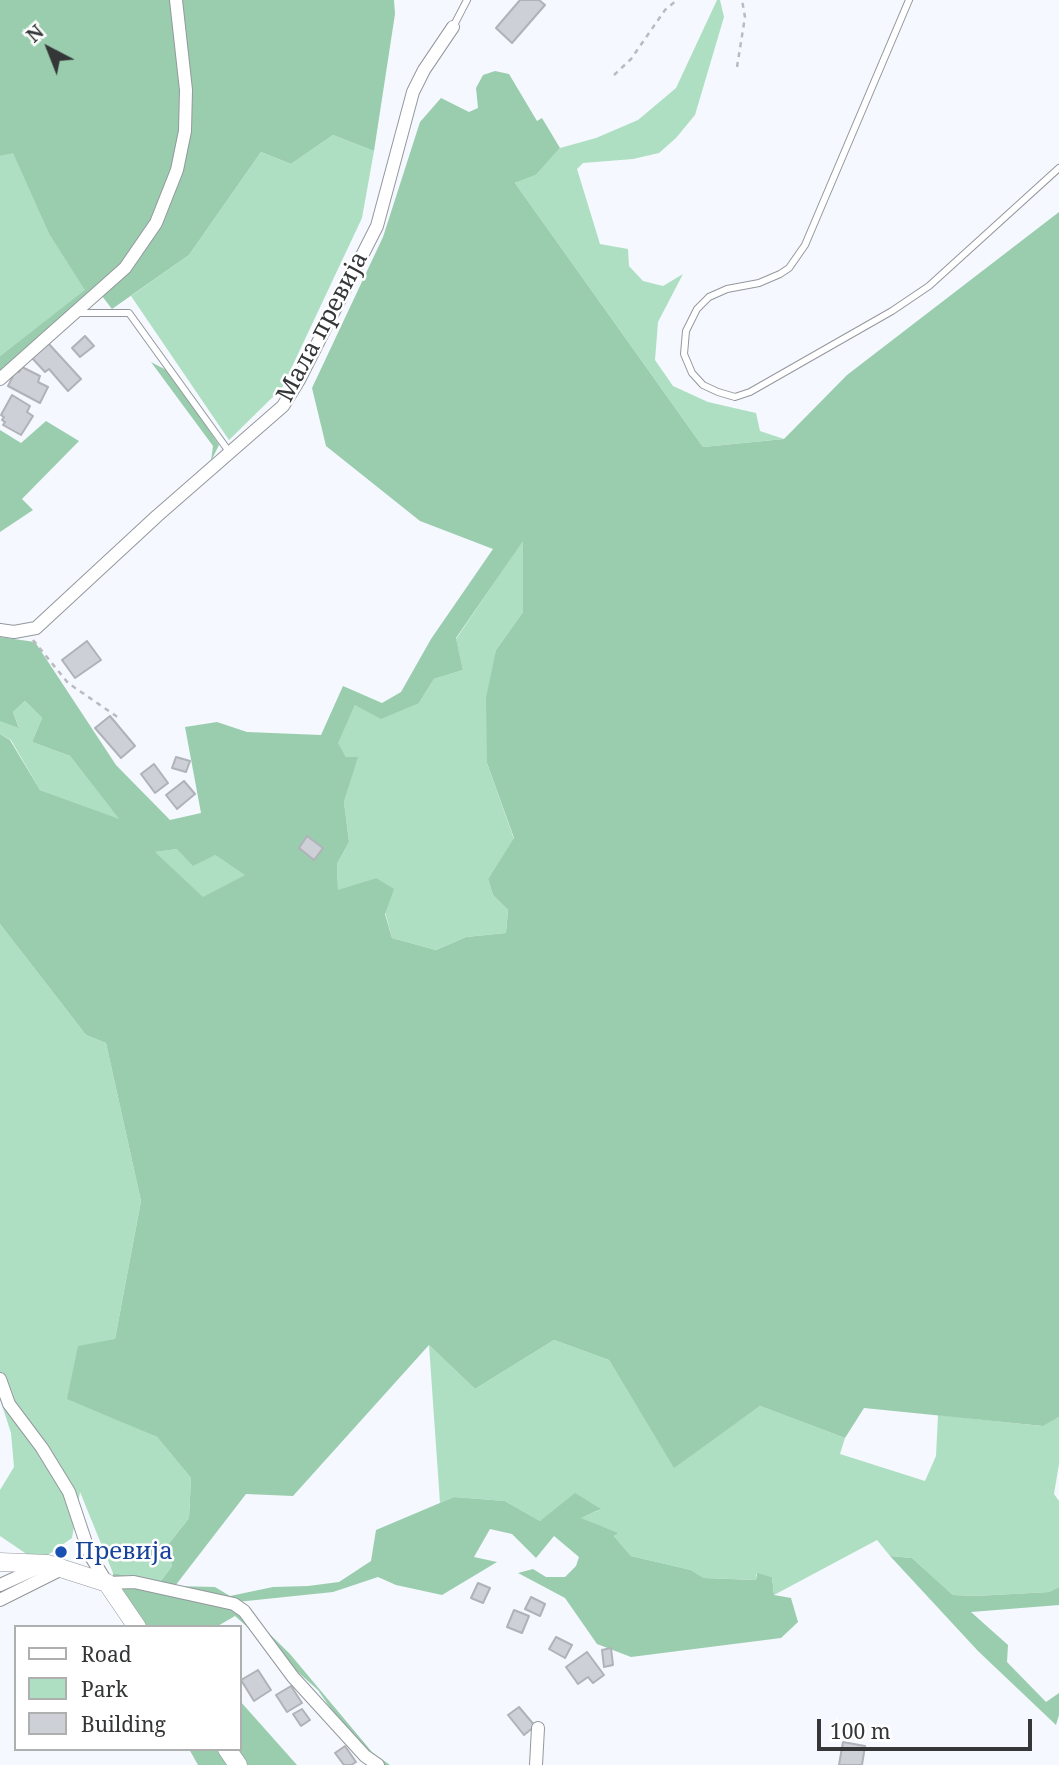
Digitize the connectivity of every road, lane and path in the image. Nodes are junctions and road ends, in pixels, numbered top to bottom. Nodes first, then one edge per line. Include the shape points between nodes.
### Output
1 (176, 0) edge
2 (467, 0) edge
3 (677, 0) edge
4 (741, 0) edge
5 (909, 0) edge
6 (453, 27) joint
7 (737, 68) dead end
8 (614, 75) dead end
9 (1059, 168) edge
10 (76, 313) junction
11 (0, 379) edge
12 (229, 453) junction
13 (0, 630) edge
14 (25, 630) junction
15 (119, 718) dead end
16 (0, 1379) edge
17 (0, 1562) edge
18 (55, 1567) junction
19 (107, 1583) junction
20 (0, 1585) edge
21 (0, 1600) edge
22 (136, 1625) edge
23 (538, 1728) dead end
24 (378, 1765) edge
25 (536, 1765) edge

1 - 10 street via 186,111 174,179 156,223 135,257
2 - 6 lane
3 - 8 path
4 - 7 path via 745,16
5 - 9 lane via 806,245 780,274 727,289 696,309 686,331 684,354 692,373 703,385 735,397 751,392 929,286
6 - 12 street, Мала превија via 413,92 377,226 299,380 283,406
10 - 11 street
10 - 12 lane via 129,313
12 - 14 street, Мала превија via 36,628
13 - 14 street
14 - 15 path via 68,683
16 - 19 street via 9,1404 69,1492 90,1555
17 - 18 street
18 - 19 street
18 - 20 street
18 - 21 street
19 - 22 street
19 - 24 street via 134,1582 234,1604 293,1676
23 - 25 street

